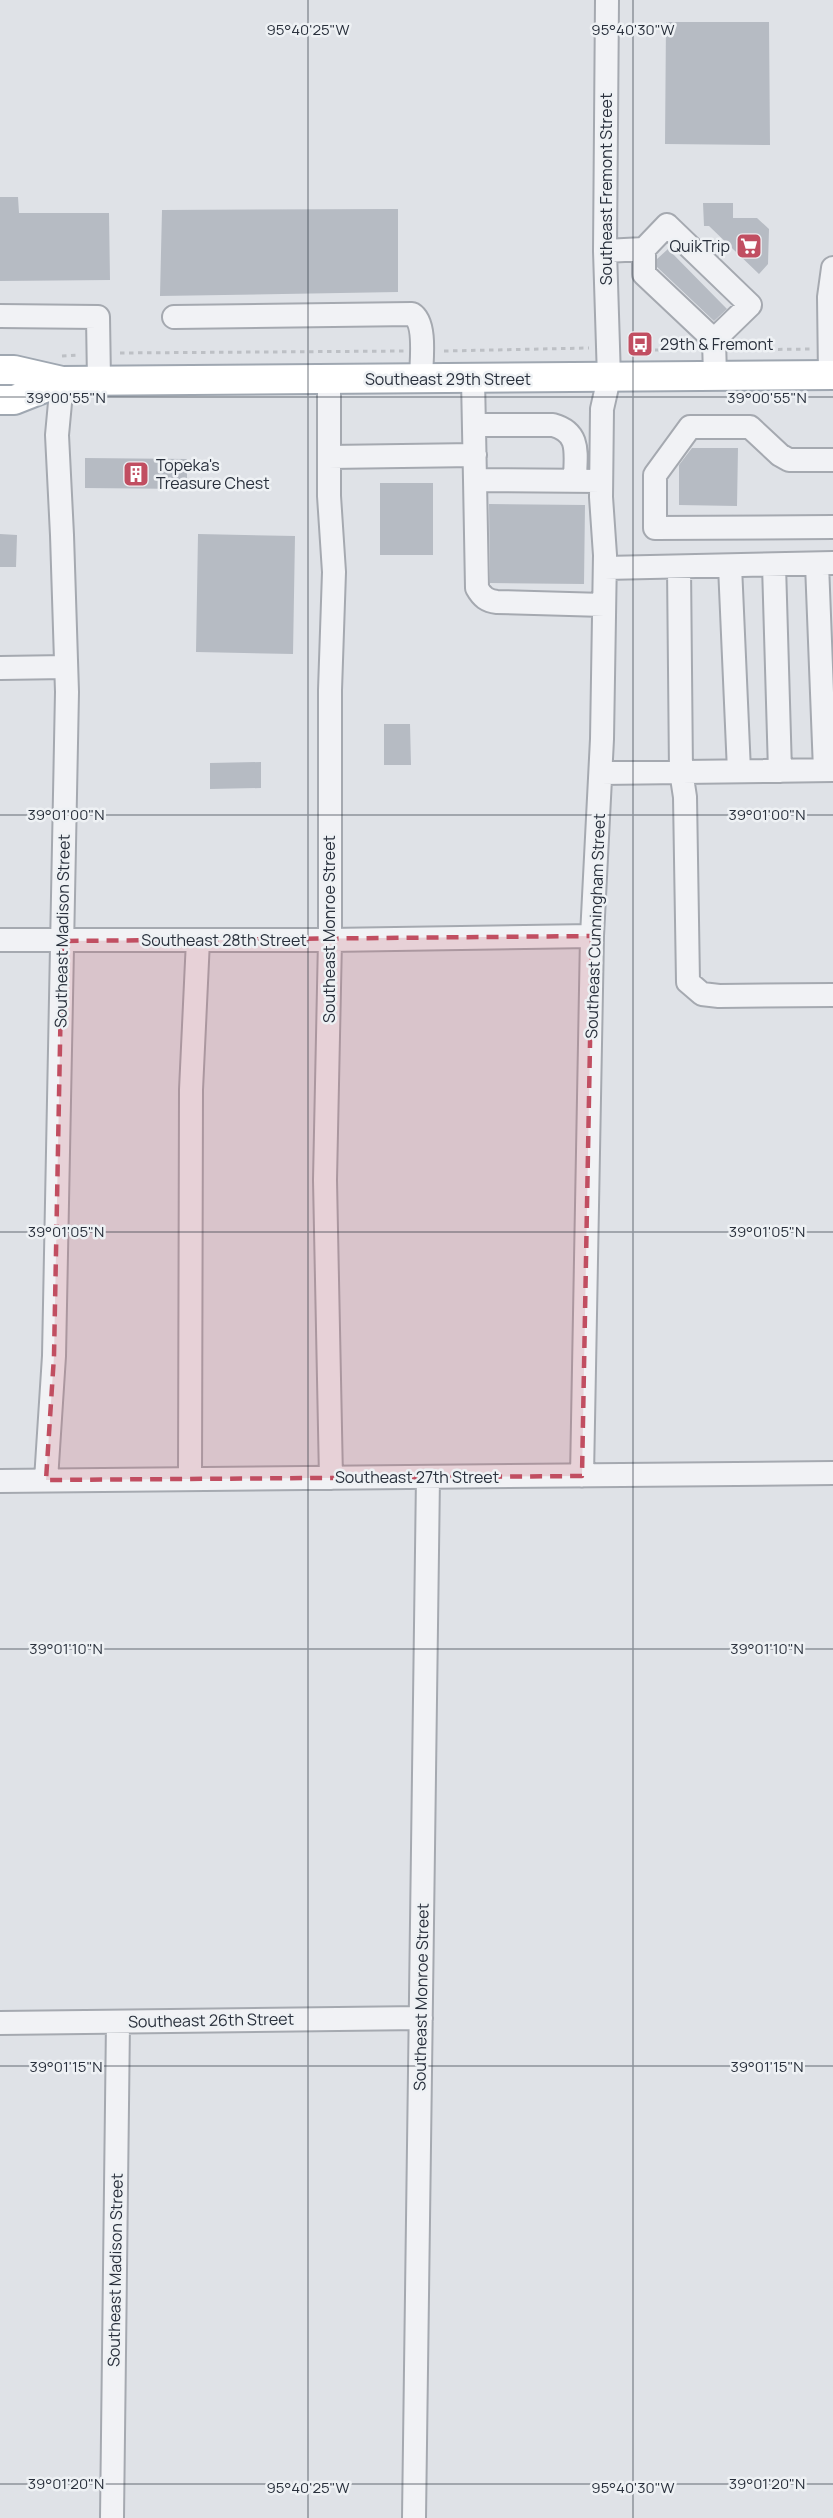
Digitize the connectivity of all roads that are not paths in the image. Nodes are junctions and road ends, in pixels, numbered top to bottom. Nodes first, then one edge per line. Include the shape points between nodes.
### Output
1 (607, 0) edge
2 (644, 249) junction
3 (604, 251) junction
4 (833, 268) edge
5 (0, 316) edge
6 (174, 317) dead end
7 (715, 355) junction
8 (831, 366) edge
9 (0, 370) edge
10 (609, 378) junction
11 (421, 379) junction
12 (473, 379) junction
13 (329, 380) junction
14 (62, 381) junction
15 (99, 381) junction
16 (0, 400) edge
17 (474, 425) junction
18 (475, 455) junction
19 (329, 458) junction
20 (833, 460) edge
21 (475, 480) junction
22 (575, 481) junction
23 (601, 481) junction
24 (833, 527) edge
25 (700, 528) junction
26 (825, 564) edge
27 (774, 565) junction
28 (730, 566) junction
29 (689, 567) junction
30 (604, 568) junction
31 (604, 605) junction
32 (66, 667) junction
33 (0, 668) edge
34 (829, 770) edge
35 (681, 771) junction
36 (739, 771) junction
37 (780, 771) junction
38 (601, 773) junction
39 (592, 936) junction
40 (0, 940) edge
41 (198, 940) junction
42 (330, 940) junction
43 (62, 941) junction
44 (833, 995) edge
45 (833, 1473) edge
46 (582, 1476) junction
47 (428, 1477) junction
48 (331, 1478) junction
49 (190, 1479) junction
50 (0, 1480) edge
51 (46, 1480) junction
52 (421, 2018) junction
53 (117, 2022) junction
54 (0, 2023) edge
55 (112, 2518) edge
56 (414, 2518) edge

1 - 3 street, Southeast Fremont Street
2 - 3 street
2 - 7 street via 644,274
2 - 7 street via 667,225 750,305
3 - 10 street, Southeast Fremont Street
4 - 8 street via 829,297
5 - 15 street via 98,317
6 - 11 street via 412,314 421,326
7 - 8 main road, Southeast 29th Street
7 - 10 main road, Southeast 29th Street
9 - 14 main road, Southeast 29th Street
10 - 12 main road, Southeast 29th Street
10 - 23 street, Southeast Cunningham Street via 602,409
11 - 12 main road, Southeast 29th Street
11 - 13 main road, Southeast 29th Street
12 - 17 street
13 - 15 main road, Southeast 29th Street
13 - 19 street, Southeast Monroe Street
14 - 15 main road, Southeast 29th Street
14 - 16 main road, Southeast 29th Street via 14,400
14 - 32 street, Southeast Madison Street via 57,435
17 - 18 street
17 - 22 street via 565,428 574,442
18 - 19 street
18 - 21 street
19 - 42 street, Southeast Monroe Street via 334,572
20 - 25 street via 789,460 750,427 690,427 655,475 655,528
21 - 22 street
21 - 31 street via 477,588 481,596 497,602
22 - 23 street
23 - 30 street, Southeast Cunningham Street
24 - 25 street
25 - 29 street
26 - 27 street
26 - 34 street
27 - 28 street
27 - 37 street
28 - 29 street
28 - 36 street
29 - 30 street
29 - 35 street
30 - 31 street, Southeast Cunningham Street
31 - 38 street, Southeast Cunningham Street
32 - 33 street
32 - 43 street, Southeast Madison Street
34 - 37 street
35 - 36 street
35 - 38 street
35 - 44 street via 685,797 688,982 702,994 719,996
36 - 37 street
38 - 39 street, Southeast Cunningham Street
39 - 42 street, Southeast 28th Street
39 - 46 street, Southeast Cunningham Street
40 - 43 street, Southeast 28th Street
41 - 42 street, Southeast 28th Street
41 - 43 street, Southeast 28th Street
41 - 49 street via 191,1090
42 - 48 street, Southeast Monroe Street via 325,1180
43 - 51 street, Southeast Madison Street via 54,1356
45 - 46 street, Southeast 27th Street
46 - 47 street, Southeast 27th Street
47 - 48 street, Southeast 27th Street
47 - 52 street, Southeast Monroe Street
48 - 49 street, Southeast 27th Street
49 - 51 street, Southeast 27th Street
50 - 51 street, Southeast 27th Street
52 - 53 street, Southeast 26th Street
52 - 56 street, Southeast Monroe Street
53 - 54 street, Southeast 26th Street
53 - 55 street, Southeast Madison Street

